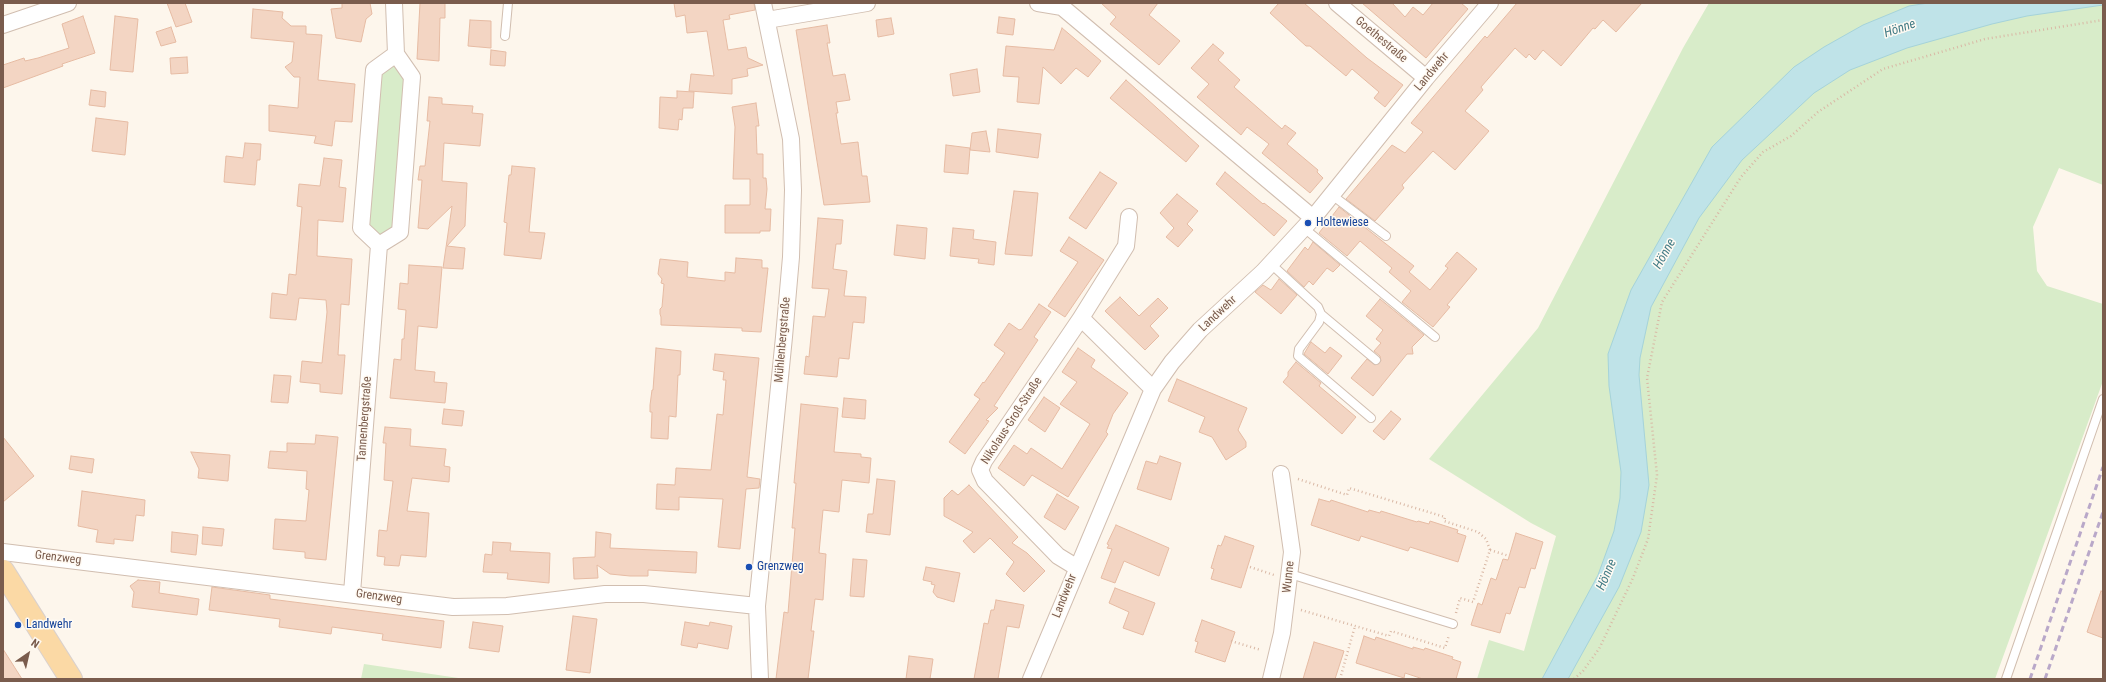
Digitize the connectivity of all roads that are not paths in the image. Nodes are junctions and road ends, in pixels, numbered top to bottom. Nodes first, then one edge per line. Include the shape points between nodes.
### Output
1 (68, 3) edge
2 (394, 3) edge
3 (508, 3) edge
4 (763, 3) edge
5 (867, 3) edge
6 (1038, 3) edge
7 (1337, 3) edge
8 (1490, 3) edge
9 (767, 20) junction
10 (3, 25) edge
11 (505, 36) dead end
12 (396, 54) junction
13 (1426, 78) junction
14 (1332, 195) junction
15 (1129, 217) dead end
16 (1308, 223) junction
17 (1386, 236) dead end
18 (378, 245) junction
19 (1271, 264) junction
20 (1321, 314) junction
21 (1081, 318) junction
22 (1435, 337) dead end
23 (1376, 360) dead end
24 (1153, 390) junction
25 (2103, 399) edge
26 (1371, 418) dead end
27 (1280, 474) road end
28 (3, 552) edge
29 (1076, 567) junction
30 (3, 571) edge
31 (1289, 577) junction
32 (352, 594) junction
33 (757, 606) junction
34 (1453, 624) dead end
35 (71, 679) edge
36 (760, 679) edge
37 (1030, 679) edge
38 (1271, 679) edge
39 (2006, 679) edge

1 - 10 street
2 - 12 street
3 - 11 lane
4 - 9 street, Mühlenbergstraße
5 - 9 street
6 - 16 street via 1062,7
7 - 13 street, Goethestraße
8 - 13 street, Landwehr
9 - 33 street, Mühlenbergstraße via 791,138 793,190 791,257
12 - 18 street via 412,77 400,232
12 - 18 street via 374,70 361,228
13 - 14 street, Landwehr
14 - 16 street, Landwehr
14 - 17 lane
15 - 21 street, Nikolaus-Groß-Straße via 1126,246
16 - 19 street, Landwehr
16 - 22 lane
18 - 32 street, Tannenbergstraße
19 - 20 lane via 1318,308
19 - 24 street, Landwehr via 1200,330 1172,362
20 - 23 lane
20 - 26 lane via 1319,322 1299,349 1298,356
21 - 24 street
21 - 29 street, Nikolaus-Groß-Straße via 980,470 985,481 1058,556
24 - 29 street, Landwehr
25 - 39 lane
27 - 31 street, Wunne via 1292,552
28 - 32 street, Grenzweg
29 - 37 street, Landwehr
30 - 35 main road
31 - 34 lane
31 - 38 street, Wunne via 1282,633
32 - 33 street, Grenzweg via 453,607 507,606 605,594 644,594
33 - 36 street, Mühlenbergstraße

